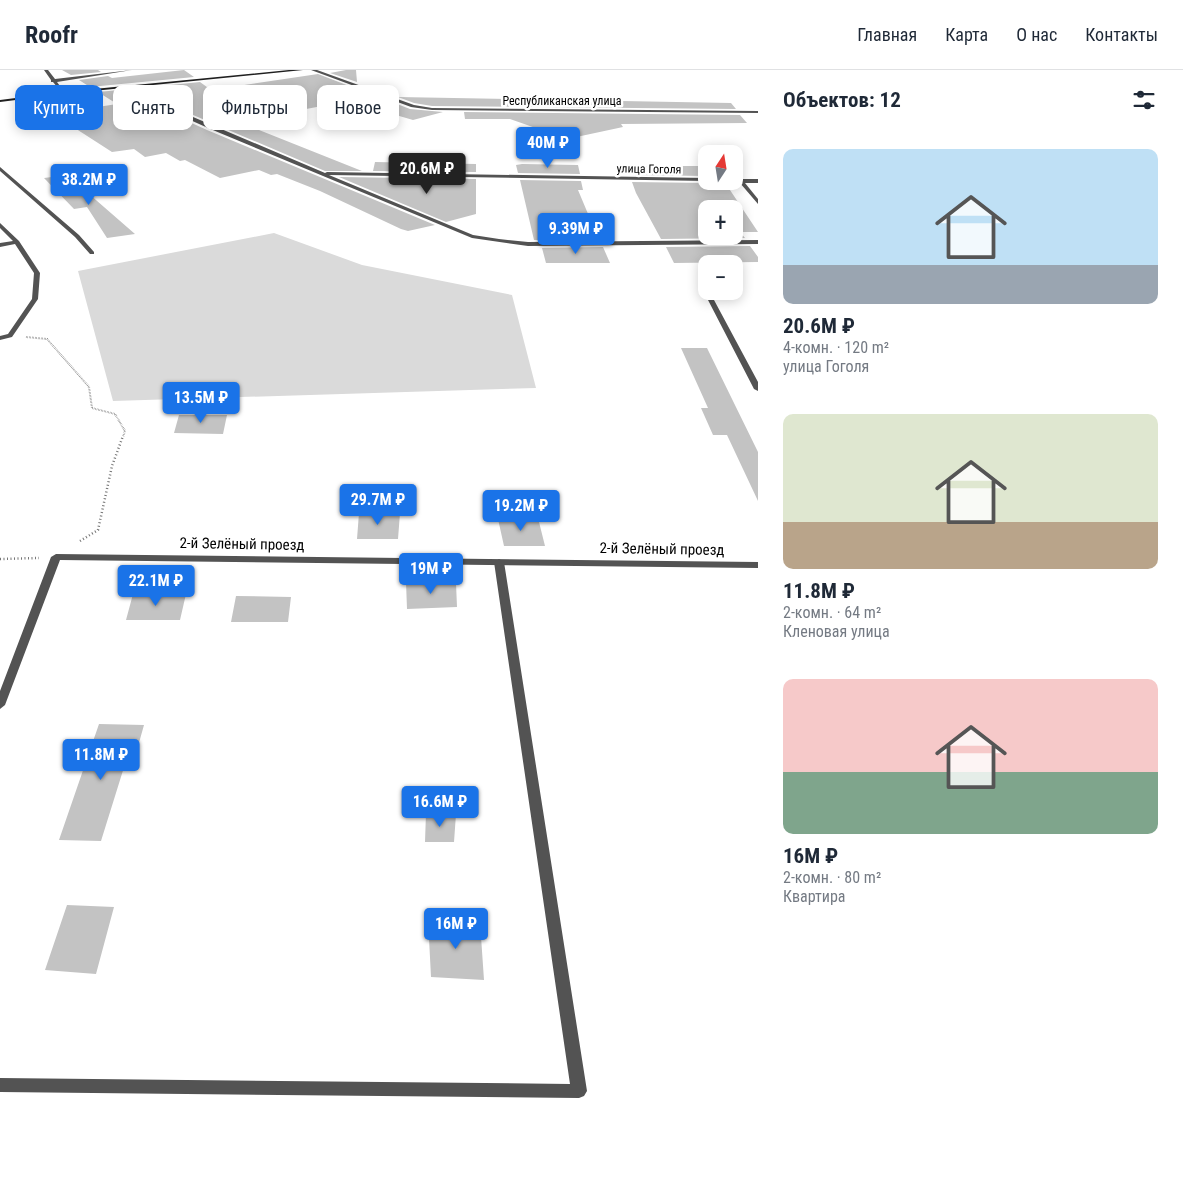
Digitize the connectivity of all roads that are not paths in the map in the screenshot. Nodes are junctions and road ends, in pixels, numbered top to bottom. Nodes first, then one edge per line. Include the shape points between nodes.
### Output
1 (46, 70) edge
2 (130, 70) edge
3 (301, 70) edge
4 (313, 70) edge
5 (52, 81) junction
6 (56, 85) edge
7 (141, 85) edge
8 (15, 99) edge
9 (0, 101) edge
10 (758, 112) edge
11 (193, 119) edge
12 (0, 168) edge
13 (321, 173) junction
14 (698, 180) edge
15 (743, 181) edge
16 (758, 181) edge
17 (743, 183) edge
18 (758, 202) edge
19 (0, 225) edge
20 (17, 242) junction
21 (758, 242) edge
22 (0, 245) edge
23 (92, 253) dead end
24 (712, 300) dead end
25 (0, 338) edge
26 (758, 388) edge
27 (499, 562) junction
28 (758, 565) edge
29 (0, 705) edge
30 (0, 1086) edge

1 - 5 street
2 - 5 street
3 - 7 main road
4 - 10 street, Республиканская улица via 413,106 432,109
5 - 6 street
8 - 9 main road
11 - 13 street
12 - 23 street
13 - 14 street, улица Гоголя
13 - 21 street via 472,236 499,241 557,244
15 - 16 street
17 - 18 street
19 - 20 street
20 - 22 street
20 - 25 street via 37,273 35,299 10,336
24 - 26 street
27 - 28 street, 2-й Зелёный проезд
27 - 29 street, 2-й Зелёный проезд via 56,558
27 - 30 street via 580,1091

